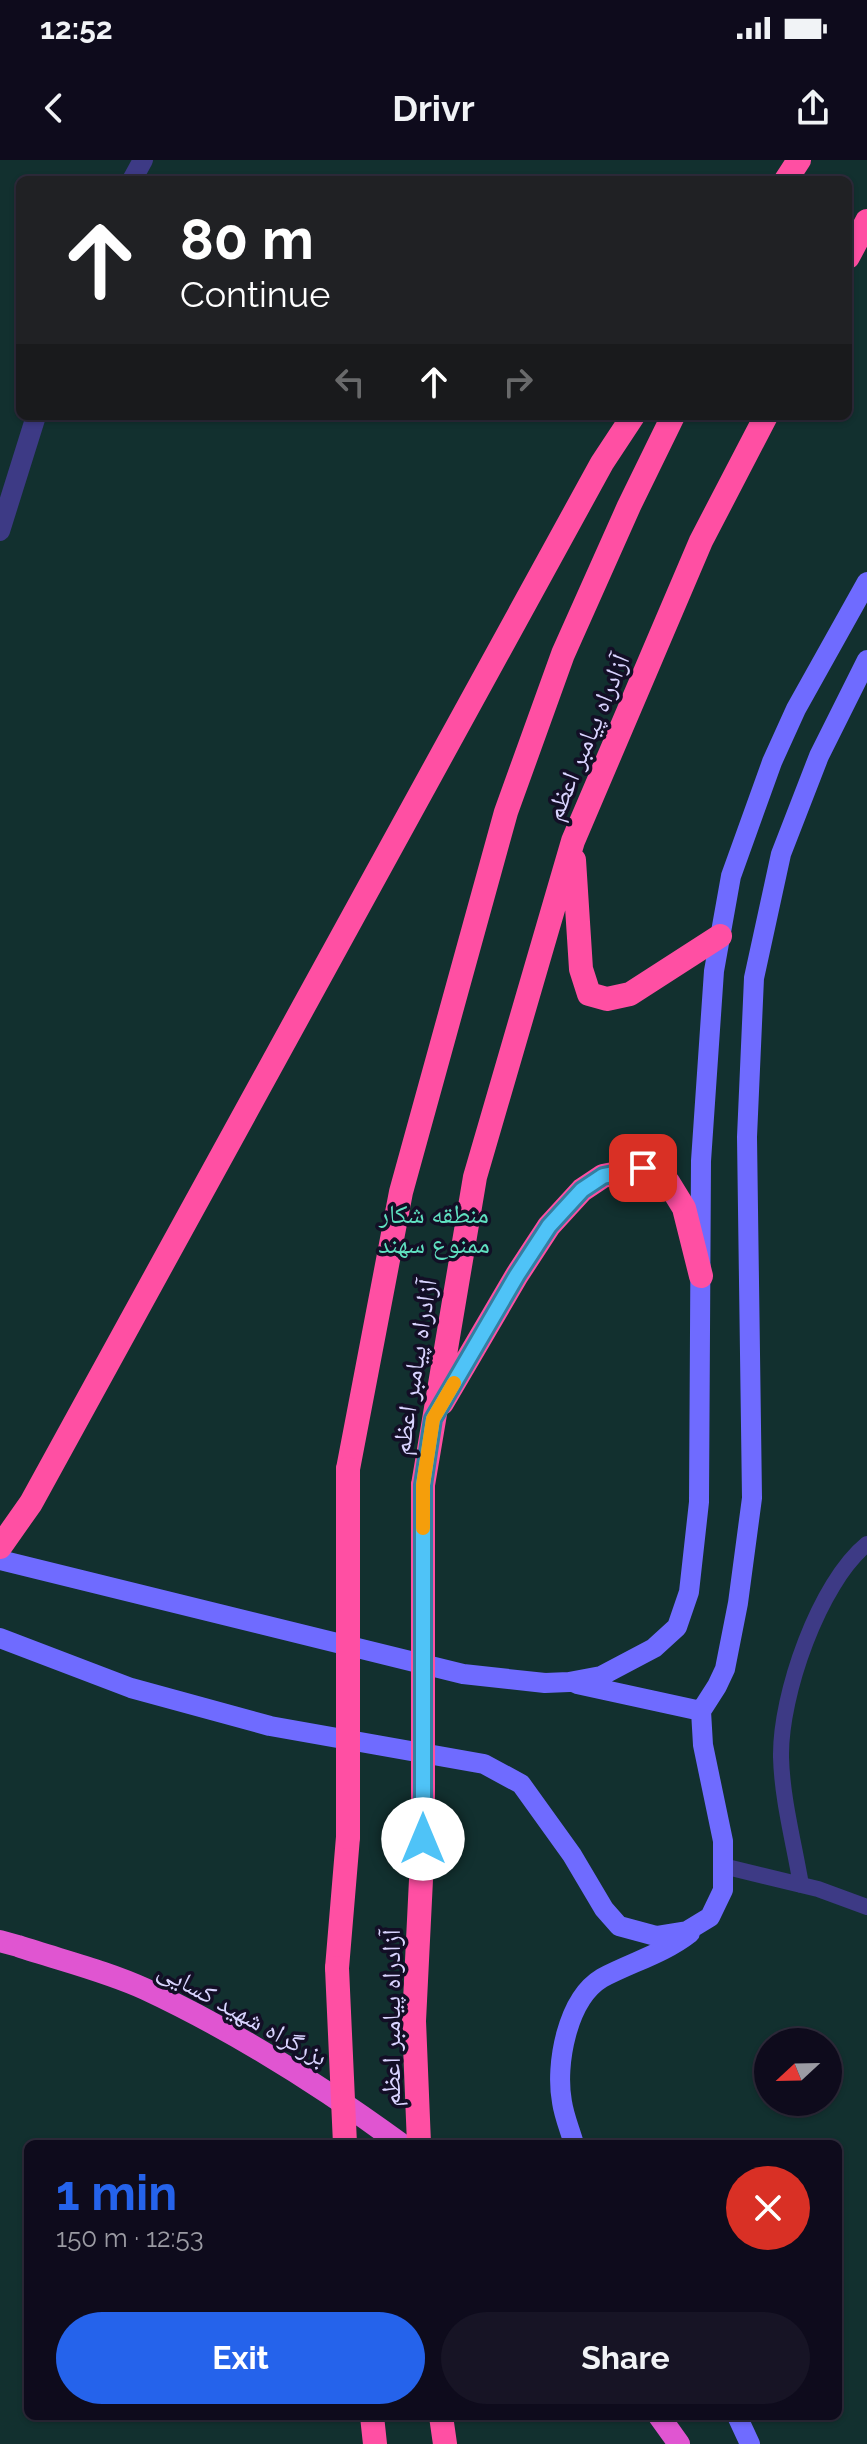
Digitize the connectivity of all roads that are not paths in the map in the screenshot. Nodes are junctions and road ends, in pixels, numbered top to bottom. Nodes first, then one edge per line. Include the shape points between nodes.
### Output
1 (867, 221) edge
2 (852, 249) edge
3 (34, 420) edge
4 (630, 420) edge
5 (671, 420) edge
6 (764, 420) edge
7 (9, 470) edge
8 (0, 531) edge
9 (867, 582) edge
10 (867, 660) edge
11 (573, 841) junction
12 (720, 936) junction
13 (701, 1276) junction
14 (433, 1419) junction
15 (867, 1544) edge
16 (0, 1547) edge
17 (0, 1560) edge
18 (0, 1638) edge
19 (569, 1682) junction
20 (701, 1711) junction
21 (723, 1866) junction
22 (801, 1885) junction
23 (867, 1907) edge
24 (710, 1917) junction
25 (0, 1941) edge
26 (345, 2140) edge
27 (395, 2140) edge
28 (419, 2140) edge
29 (573, 2140) edge
30 (372, 2420) edge
31 (442, 2420) edge
32 (662, 2420) edge
33 (739, 2420) edge
34 (375, 2444) edge
35 (445, 2444) edge
36 (679, 2444) edge
37 (750, 2444) edge

1 - 2 highway
3 - 7 street
4 - 16 highway via 31,1503
5 - 26 highway, آزادراه پیامبر اعظم, bridge via 563,654 506,812 401,1192 348,1469 348,1837 337,1968
6 - 11 highway, آزادراه پیامبر اعظم via 701,541
7 - 8 street
9 - 12 main road via 772,762 731,876
10 - 20 main road via 819,756 781,854 754,978 747,1137 752,1498 725,1669
11 - 12 highway via 581,969 589,994 607,999 630,994
11 - 14 highway, آزادراه پیامبر اعظم via 475,1177
12 - 13 main road via 701,1161
13 - 14 highway via 684,1208 668,1182 643,1168 603,1176 549,1226
13 - 19 main road via 699,1502 689,1592 677,1627 654,1648 601,1676
14 - 28 highway, آزادراه پیامبر اعظم, bridge via 423,1485 423,1839 414,2021
15 - 22 lane via 842,1567 811,1626 784,1725 781,1756
17 - 19 main road via 463,1674
18 - 24 main road via 131,1688 270,1726 484,1764 521,1784 619,1926 656,1936 687,1931
19 - 20 main road
20 - 21 main road
21 - 22 lane
21 - 24 main road via 723,1890
22 - 23 lane
24 - 29 main road via 651,1958 599,1980 577,2005 561,2051 561,2101
25 - 27 highway, بزرگراه شهید کسایی via 142,1988 193,2013 307,2079
30 - 34 highway
31 - 35 highway
32 - 36 highway
33 - 37 main road

